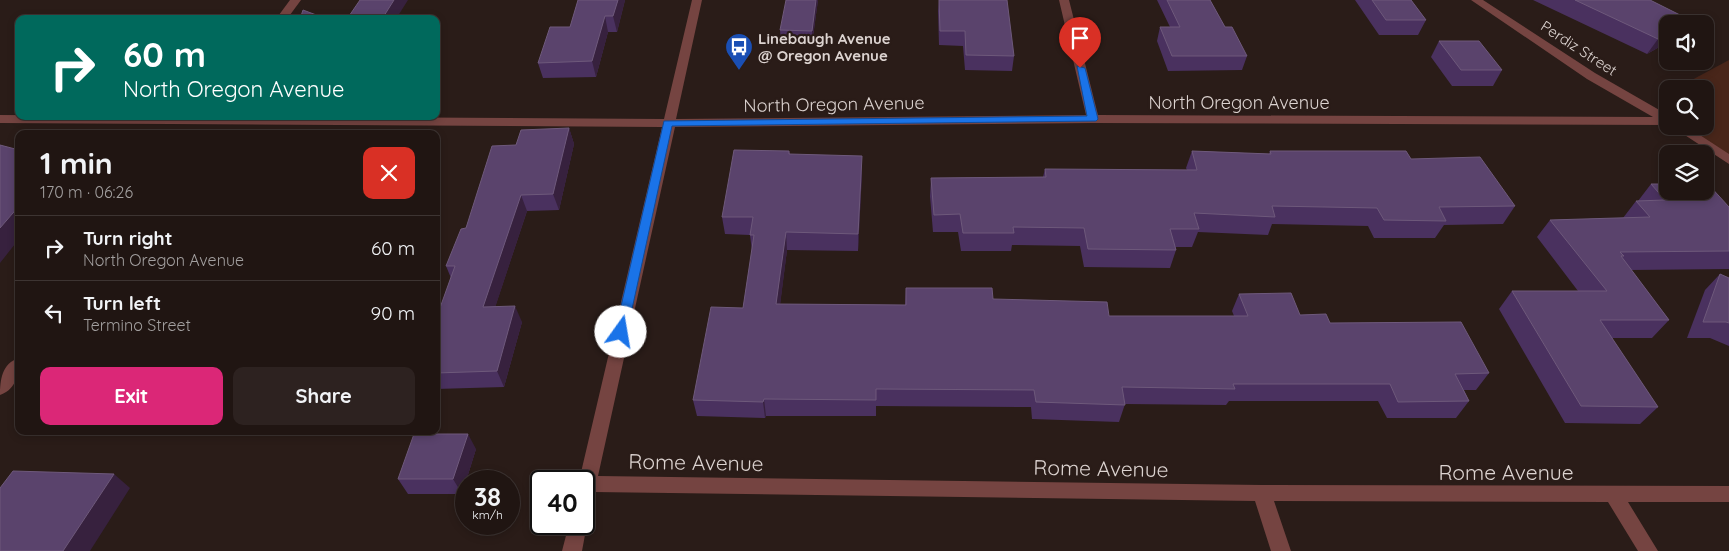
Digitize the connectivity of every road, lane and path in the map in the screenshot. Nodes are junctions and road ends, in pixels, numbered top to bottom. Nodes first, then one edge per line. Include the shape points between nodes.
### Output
1 (296, 0) edge
2 (697, 0) edge
3 (1064, 0) edge
4 (1476, 0) edge
5 (284, 15) edge
6 (1659, 116) edge
7 (0, 119) edge
8 (15, 119) edge
9 (1093, 119) junction
10 (390, 120) edge
11 (1659, 121) edge
12 (668, 123) junction
13 (1691, 135) edge
14 (1729, 160) edge
15 (15, 369) edge
16 (0, 388) edge
17 (590, 470) edge
18 (595, 491) edge
19 (1262, 493) junction
20 (1729, 494) edge
21 (1614, 495) junction
22 (576, 535) edge
23 (572, 551) edge
24 (1281, 551) edge
25 (1648, 551) edge

1 - 5 street
2 - 12 street
3 - 9 street
4 - 6 street, Perdiz Street via 1591,76
7 - 8 street, North Oregon Avenue
9 - 11 street, North Oregon Avenue
9 - 12 street, North Oregon Avenue
10 - 12 street, North Oregon Avenue
12 - 17 street
13 - 14 street
15 - 16 street
18 - 19 street, Rome Avenue
19 - 21 street, Rome Avenue
19 - 24 street
20 - 21 street, Rome Avenue
21 - 25 street
22 - 23 street

